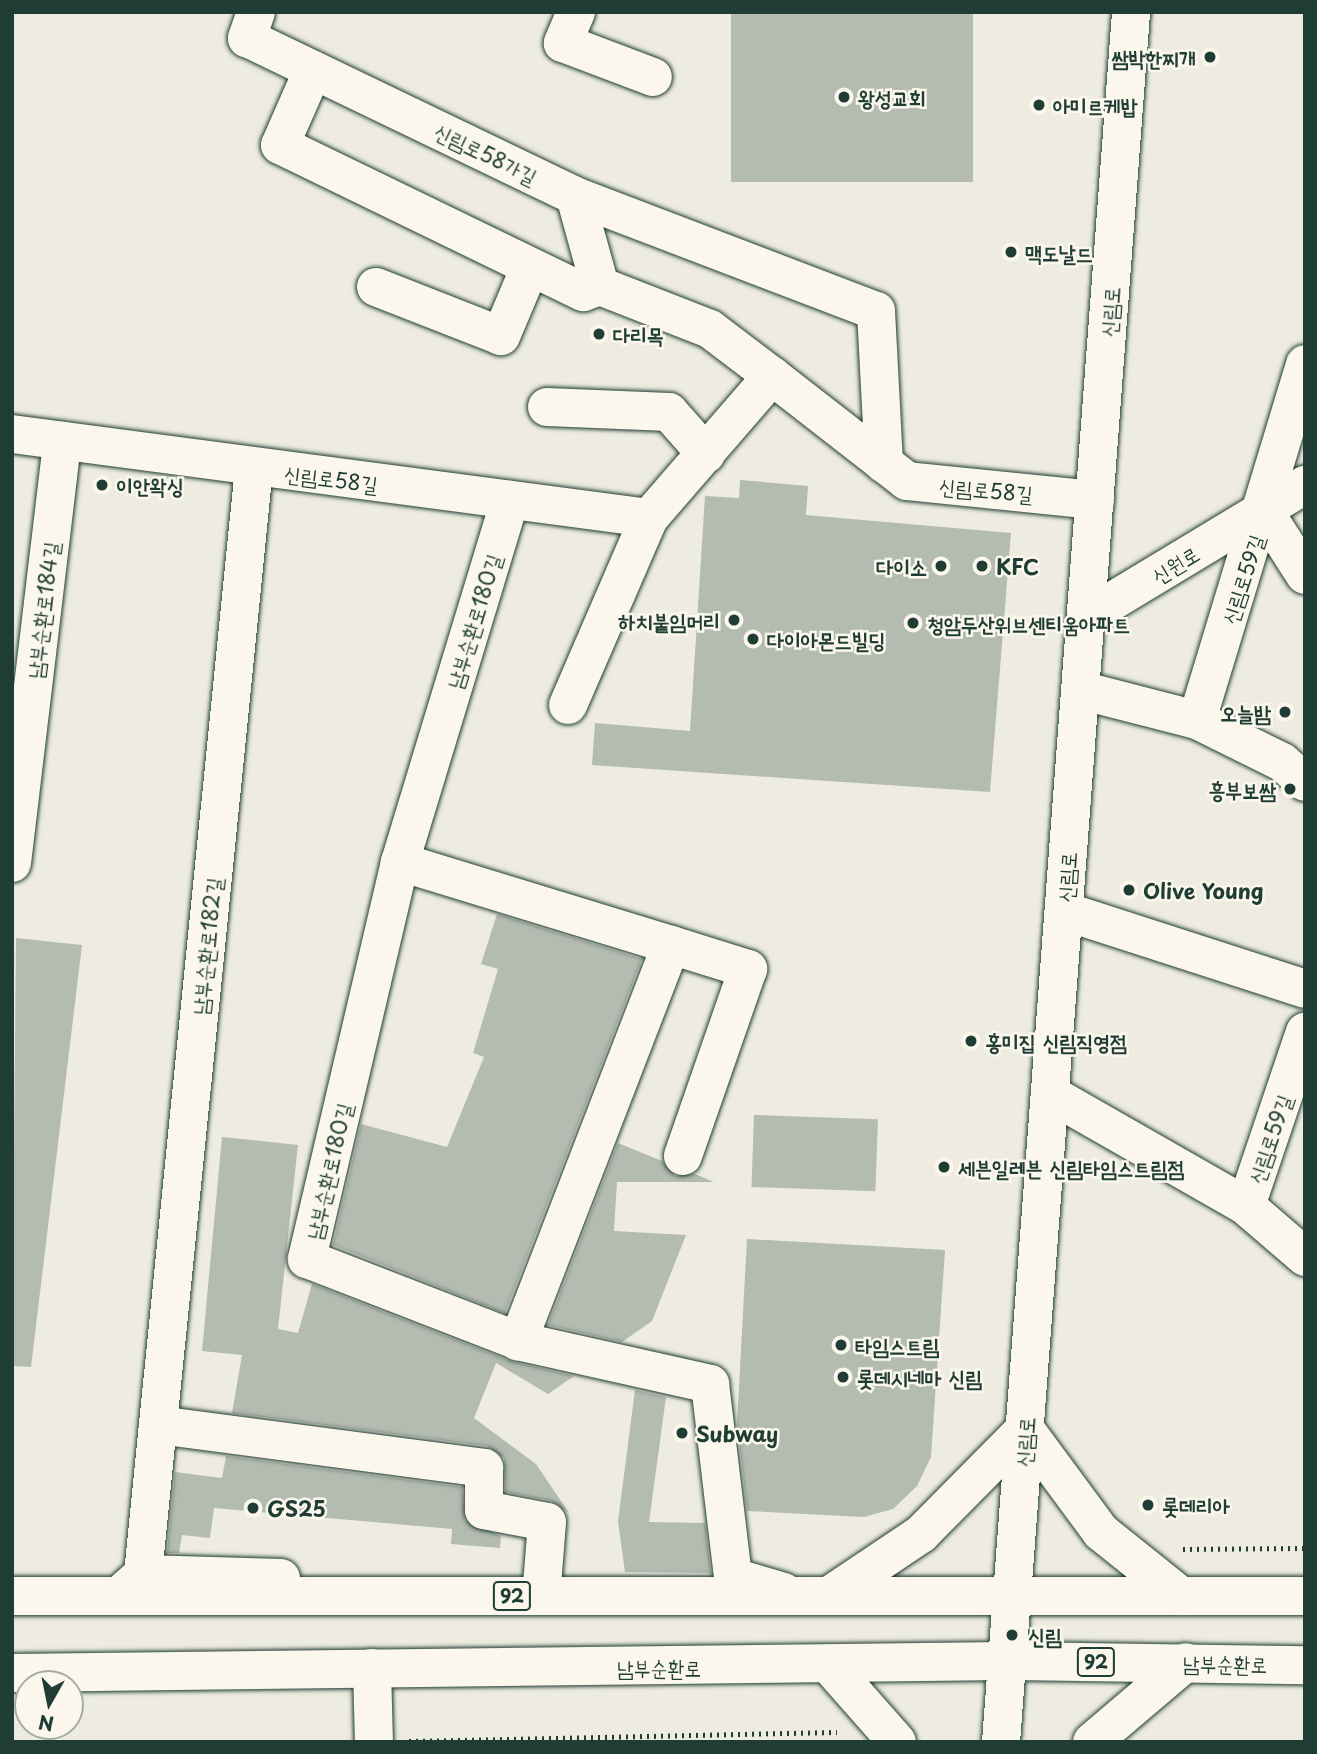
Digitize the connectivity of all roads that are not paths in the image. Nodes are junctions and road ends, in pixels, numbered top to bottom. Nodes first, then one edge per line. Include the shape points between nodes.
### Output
1 (256, 12) edge
2 (576, 12) edge
3 (1131, 12) edge
4 (313, 70) junction
5 (653, 77) dead end
6 (575, 196) junction
7 (530, 267) junction
8 (376, 286) dead end
9 (600, 286) junction
10 (1305, 364) edge
11 (772, 376) junction
12 (547, 407) dead end
13 (12, 434) edge
14 (62, 441) junction
15 (706, 453) junction
16 (884, 464) junction
17 (254, 468) junction
18 (1305, 485) edge
19 (510, 500) junction
20 (1095, 500) junction
21 (1264, 511) junction
22 (649, 518) junction
23 (1305, 575) edge
24 (1086, 617) junction
25 (1080, 690) junction
26 (568, 705) dead end
27 (1197, 720) junction
28 (17, 782) edge
29 (1305, 782) edge
30 (400, 862) junction
31 (12, 863) edge
32 (1064, 911) junction
33 (671, 945) junction
34 (1305, 989) edge
35 (1305, 1032) edge
36 (1050, 1094) junction
37 (682, 1156) dead end
38 (1246, 1206) junction
39 (1305, 1257) edge
40 (518, 1341) junction
41 (158, 1425) junction
42 (1025, 1429) junction
43 (130, 1585) junction
44 (542, 1585) junction
45 (798, 1592) junction
46 (12, 1596) edge
47 (1012, 1596) junction
48 (1181, 1596) junction
49 (1305, 1596) edge
50 (1007, 1661) junction
51 (1186, 1662) junction
52 (1305, 1665) edge
53 (830, 1666) junction
54 (372, 1668) junction
55 (12, 1673) edge
56 (374, 1742) edge
57 (897, 1742) edge
58 (1001, 1742) edge
59 (1092, 1742) edge

1 - 4 street, 신림로58가길 via 247,38
2 - 5 street via 563,43
3 - 20 street, 신림로
4 - 6 street, 신림로58가길
4 - 7 street via 280,145
6 - 9 street
6 - 16 street via 876,311
7 - 8 street via 501,336
7 - 9 street via 583,292
9 - 11 street via 710,330
10 - 21 street
11 - 15 street
11 - 16 street, 신림로58길
12 - 15 street via 669,412
13 - 14 street, 신림로58길
14 - 17 street, 신림로58길
14 - 28 street, 남부순환로184길
15 - 22 street
16 - 20 street, 신림로58길 via 907,481
17 - 19 street, 신림로58길
17 - 41 street, 남부순환로182길
18 - 21 street, 신원로
19 - 22 street, 신림로58길
19 - 30 street, 남부순환로180길
20 - 24 street, 신림로
21 - 23 street, 신림로59길
21 - 24 street, 신원로
21 - 27 street, 신림로59길
22 - 26 street
24 - 25 street, 신림로
25 - 27 street
25 - 32 street, 신림로
27 - 29 street via 1282,762
28 - 31 street, 남부순환로184길
30 - 33 street
30 - 40 street, 남부순환로180길 via 307,1259
32 - 34 street
32 - 36 street, 신림로
33 - 37 street via 748,969
33 - 40 street
35 - 38 street, 신림로59길
36 - 38 street
36 - 42 street, 신림로
38 - 39 street
40 - 45 street, 남부순환로180길 via 710,1384 733,1577
41 - 43 street, 남부순환로182길
41 - 44 street via 484,1468 484,1510 547,1522
42 - 45 street via 921,1534
42 - 47 street, 신림로
42 - 48 street via 1101,1532
43 - 44 street
43 - 45 street, 92
43 - 46 street, 92
44 - 45 street
45 - 47 street, 92
47 - 48 street, 92
47 - 50 street, 신림로
48 - 49 street, 92
50 - 51 street, 남부순환로 / 92
50 - 53 street, 남부순환로 / 92
50 - 58 street, 신림로
51 - 52 street, 남부순환로 / 92
51 - 59 street
53 - 54 street, 남부순환로 / 92
53 - 57 street
54 - 55 street, 남부순환로 / 92
54 - 56 street

